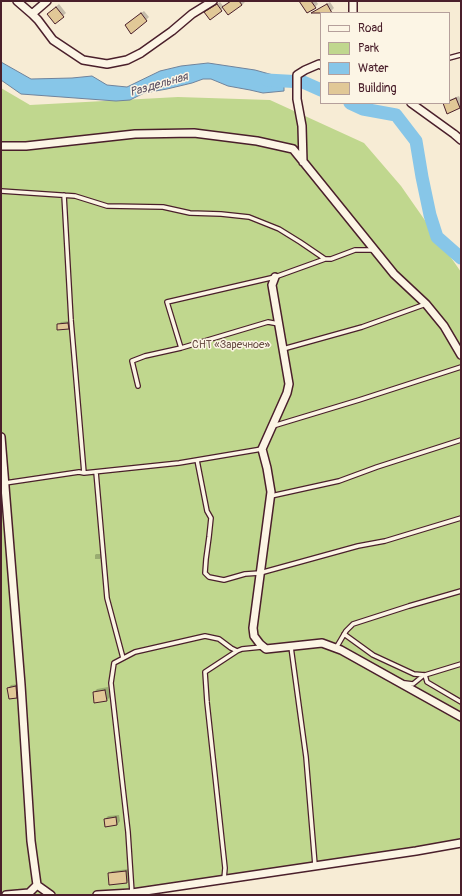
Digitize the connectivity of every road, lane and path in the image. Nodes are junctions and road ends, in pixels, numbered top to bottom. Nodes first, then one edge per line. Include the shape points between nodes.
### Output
1 (17, 1) edge
2 (48, 1) edge
3 (213, 1) edge
4 (353, 1) edge
5 (353, 12) edge
6 (32, 14) junction
7 (460, 55) dead end
8 (450, 58) edge
9 (320, 64) edge
10 (412, 104) edge
11 (461, 140) edge
12 (1, 146) edge
13 (303, 162) junction
14 (1, 191) edge
15 (64, 195) junction
16 (374, 250) junction
17 (325, 259) junction
18 (275, 277) junction
19 (426, 304) junction
20 (279, 324) junction
21 (181, 348) junction
22 (283, 349) junction
23 (461, 355) edge
24 (461, 367) edge
25 (138, 386) dead end
26 (272, 426) junction
27 (1, 437) edge
28 (461, 440) edge
29 (262, 449) junction
30 (197, 460) junction
31 (96, 472) junction
32 (84, 473) junction
33 (5, 483) junction
34 (271, 496) junction
35 (461, 518) edge
36 (260, 573) junction
37 (461, 591) edge
38 (344, 634) junction
39 (263, 647) junction
40 (291, 647) junction
41 (336, 648) junction
42 (238, 651) junction
43 (123, 658) junction
44 (461, 664) edge
45 (425, 675) junction
46 (400, 683) junction
47 (461, 702) edge
48 (461, 717) edge
49 (461, 843) edge
50 (315, 866) junction
51 (224, 879) junction
52 (37, 885) junction
53 (132, 893) junction
54 (6, 895) edge
55 (51, 895) edge
56 (97, 895) edge

1 - 6 street
2 - 6 street
3 - 6 street via 141,53 127,60 107,64 83,60 53,40
4 - 5 street
7 - 8 lane
9 - 13 street via 297,75
10 - 11 street
12 - 13 street via 26,146 135,134 194,133 257,141 293,149
13 - 16 street
14 - 15 lane
15 - 17 lane via 107,206 163,207 190,213 249,217 279,229
15 - 32 lane via 70,320
16 - 17 lane via 355,250
16 - 19 street via 394,274
17 - 18 lane
18 - 20 street via 272,285
18 - 21 lane via 167,302
19 - 22 lane via 362,327
19 - 23 street via 444,326
20 - 21 lane via 268,322
20 - 22 street
21 - 25 lane via 132,361
22 - 26 street via 289,384
24 - 26 lane
26 - 29 street
27 - 33 street
28 - 34 lane via 339,481
29 - 30 lane
29 - 34 street
30 - 31 lane
30 - 36 lane via 207,511 211,518 205,573 209,577 224,580 244,574
31 - 32 lane
31 - 43 lane via 106,598
32 - 33 lane
33 - 52 street via 31,841
34 - 36 street
35 - 36 lane via 385,541
36 - 39 street via 253,628 254,636
37 - 38 lane via 353,624
38 - 41 lane
38 - 45 lane via 373,654 414,674
39 - 40 street
39 - 42 lane
40 - 41 street via 322,643
40 - 50 lane via 306,757
41 - 46 street
42 - 43 lane via 219,639 205,636 135,652
42 - 51 lane via 205,672 225,868
43 - 53 lane via 114,663 111,683 128,832
44 - 45 lane
45 - 46 lane via 413,684
45 - 47 lane via 426,682
46 - 48 street
49 - 50 street
50 - 51 street
51 - 53 street
52 - 54 street via 30,892
52 - 55 street
53 - 56 street

